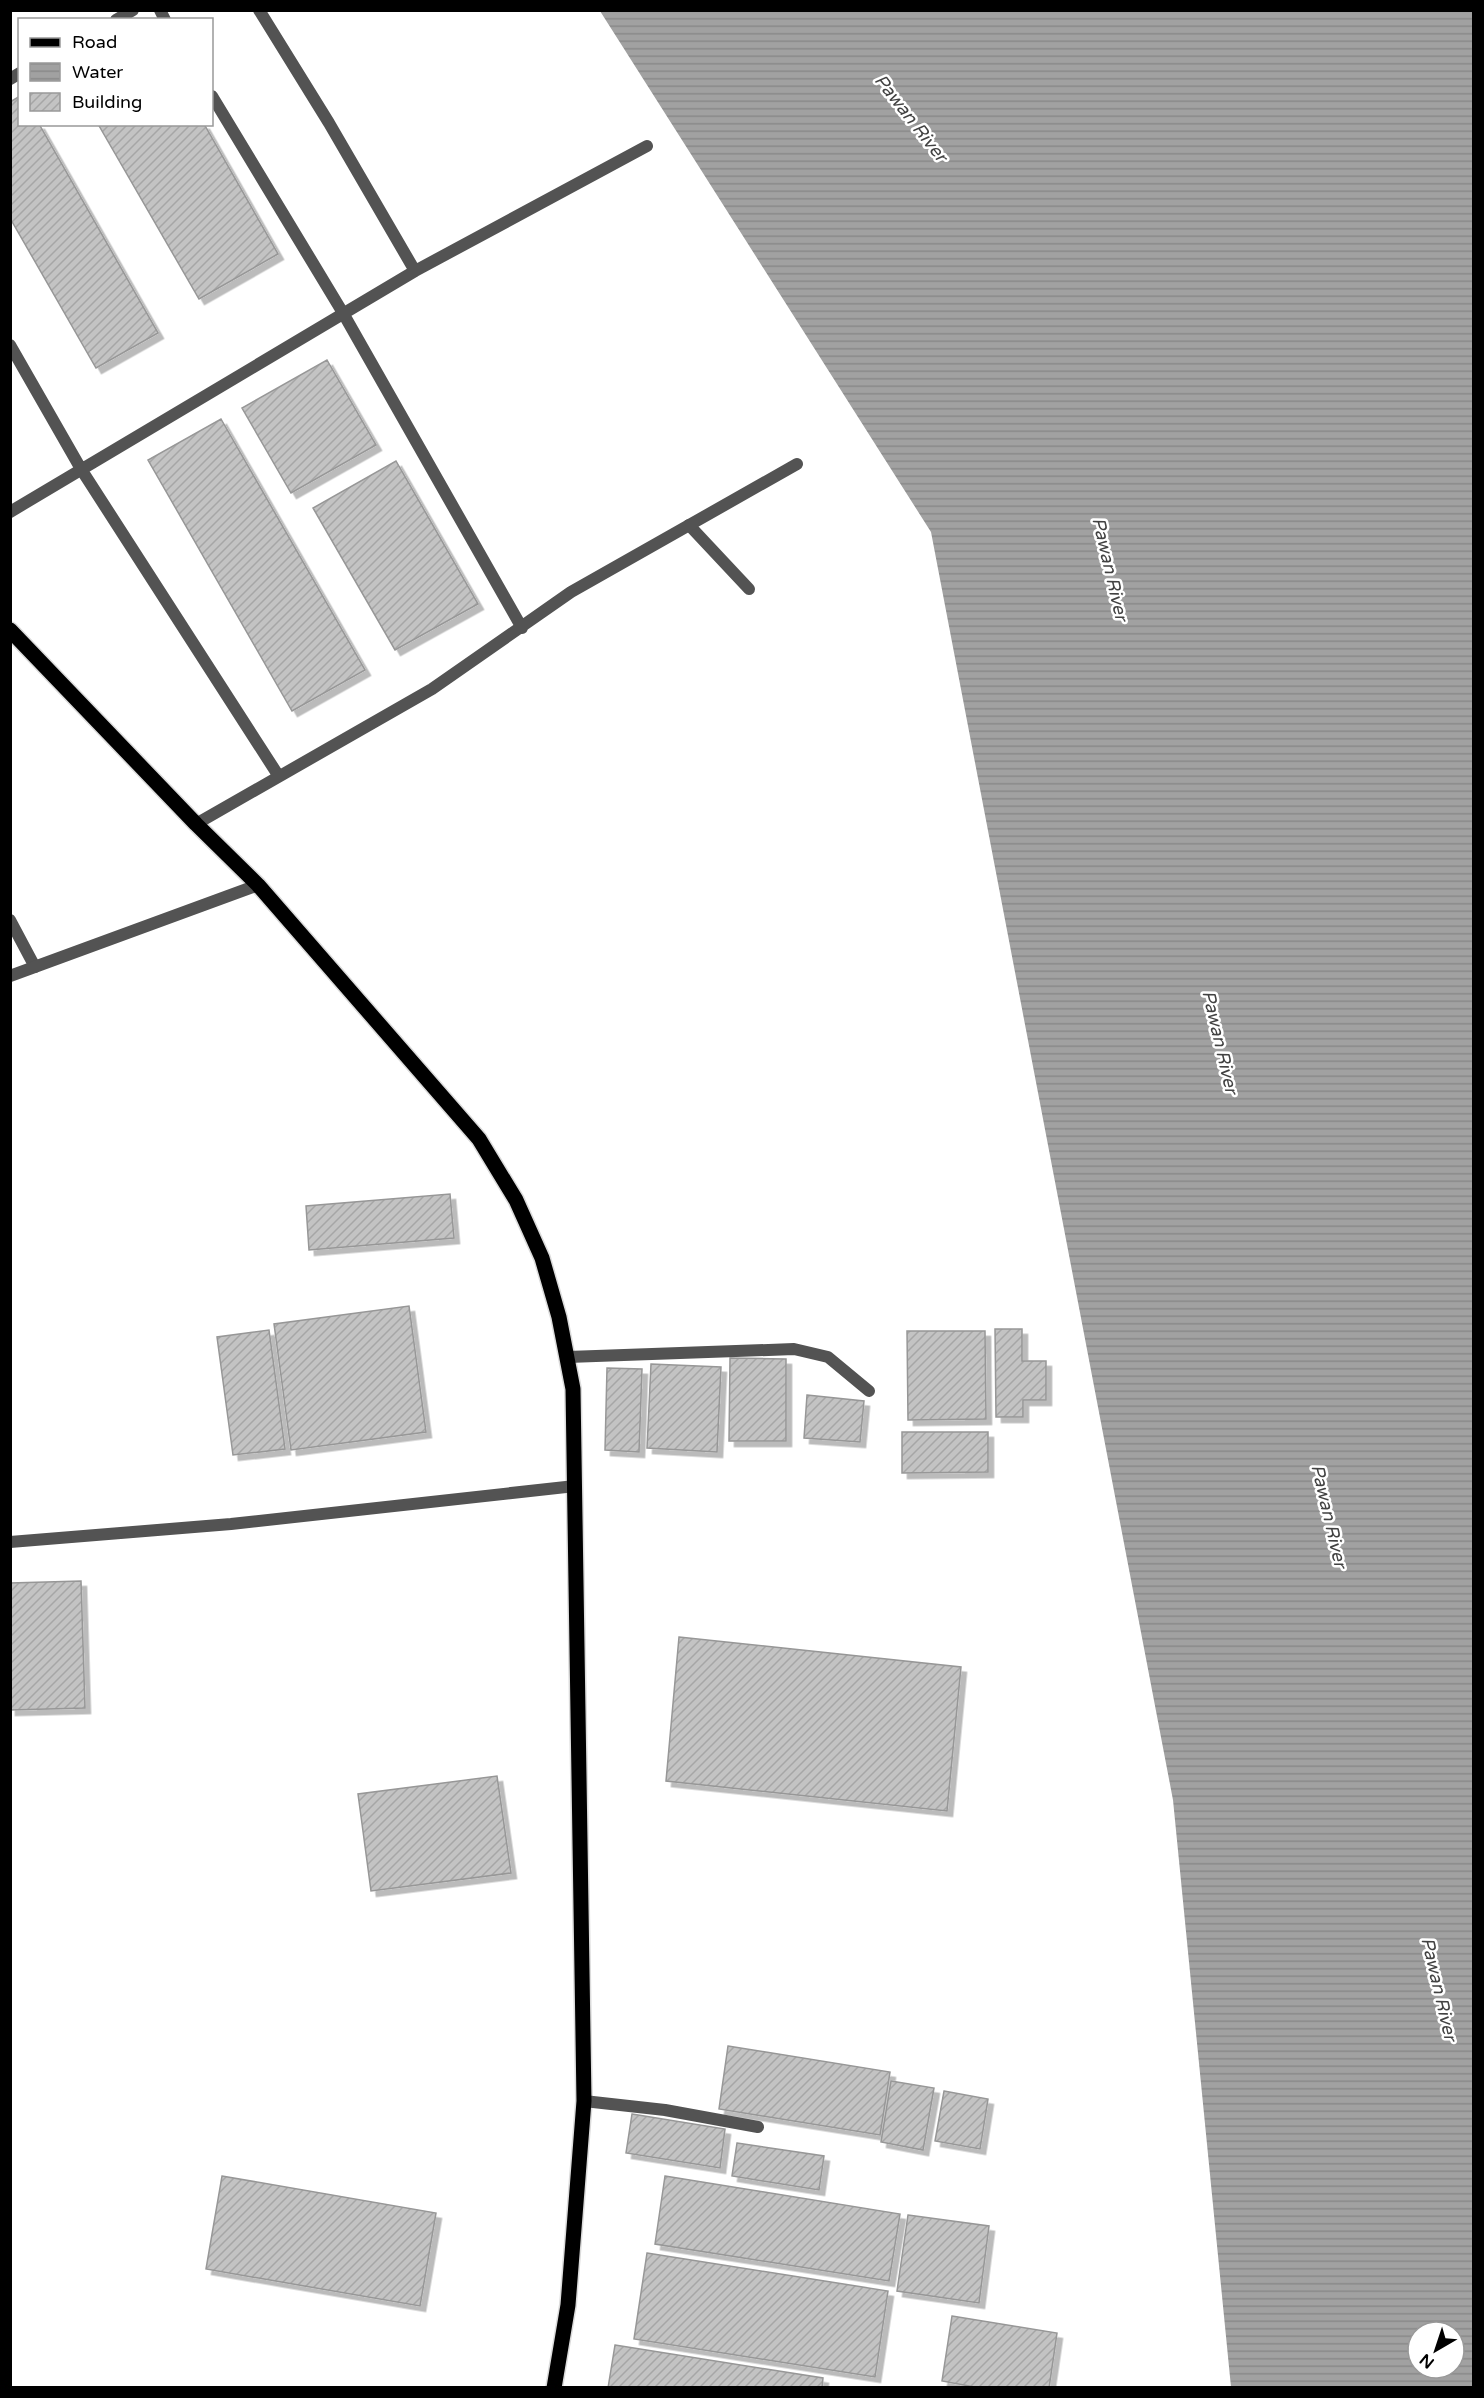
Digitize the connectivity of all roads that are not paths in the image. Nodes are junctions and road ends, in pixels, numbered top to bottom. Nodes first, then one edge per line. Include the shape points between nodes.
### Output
1 (133, 10) edge
2 (259, 10) edge
3 (119, 18) edge
4 (213, 98) edge
5 (647, 146) dead end
6 (416, 271) junction
7 (343, 313) junction
8 (10, 345) edge
9 (797, 464) dead end
10 (81, 469) junction
11 (10, 512) edge
12 (689, 525) junction
13 (749, 589) dead end
14 (522, 628) junction
15 (10, 630) edge
16 (278, 775) junction
17 (196, 824) junction
18 (258, 885) junction
19 (10, 920) edge
20 (34, 967) junction
21 (10, 976) edge
22 (567, 1357) junction
23 (869, 1391) dead end
24 (575, 1486) junction
25 (10, 1542) edge
26 (584, 2101) junction
27 (758, 2127) dead end
28 (554, 2388) edge

1 - 3 street
2 - 6 street
4 - 7 street
5 - 6 street
6 - 7 street
7 - 10 street
7 - 14 street
8 - 10 street
9 - 12 street
10 - 11 street
10 - 16 street
12 - 13 street
12 - 14 street via 571,592
14 - 16 street via 432,688
15 - 17 main road
16 - 17 street
17 - 18 main road
18 - 20 street
18 - 22 main road via 479,1139 516,1200 542,1258 560,1317
19 - 20 street
20 - 21 street
22 - 23 street via 794,1349 828,1357
22 - 24 main road via 573,1389
24 - 25 street via 231,1524
24 - 26 main road
26 - 27 street via 665,2110
26 - 28 main road via 568,2306

